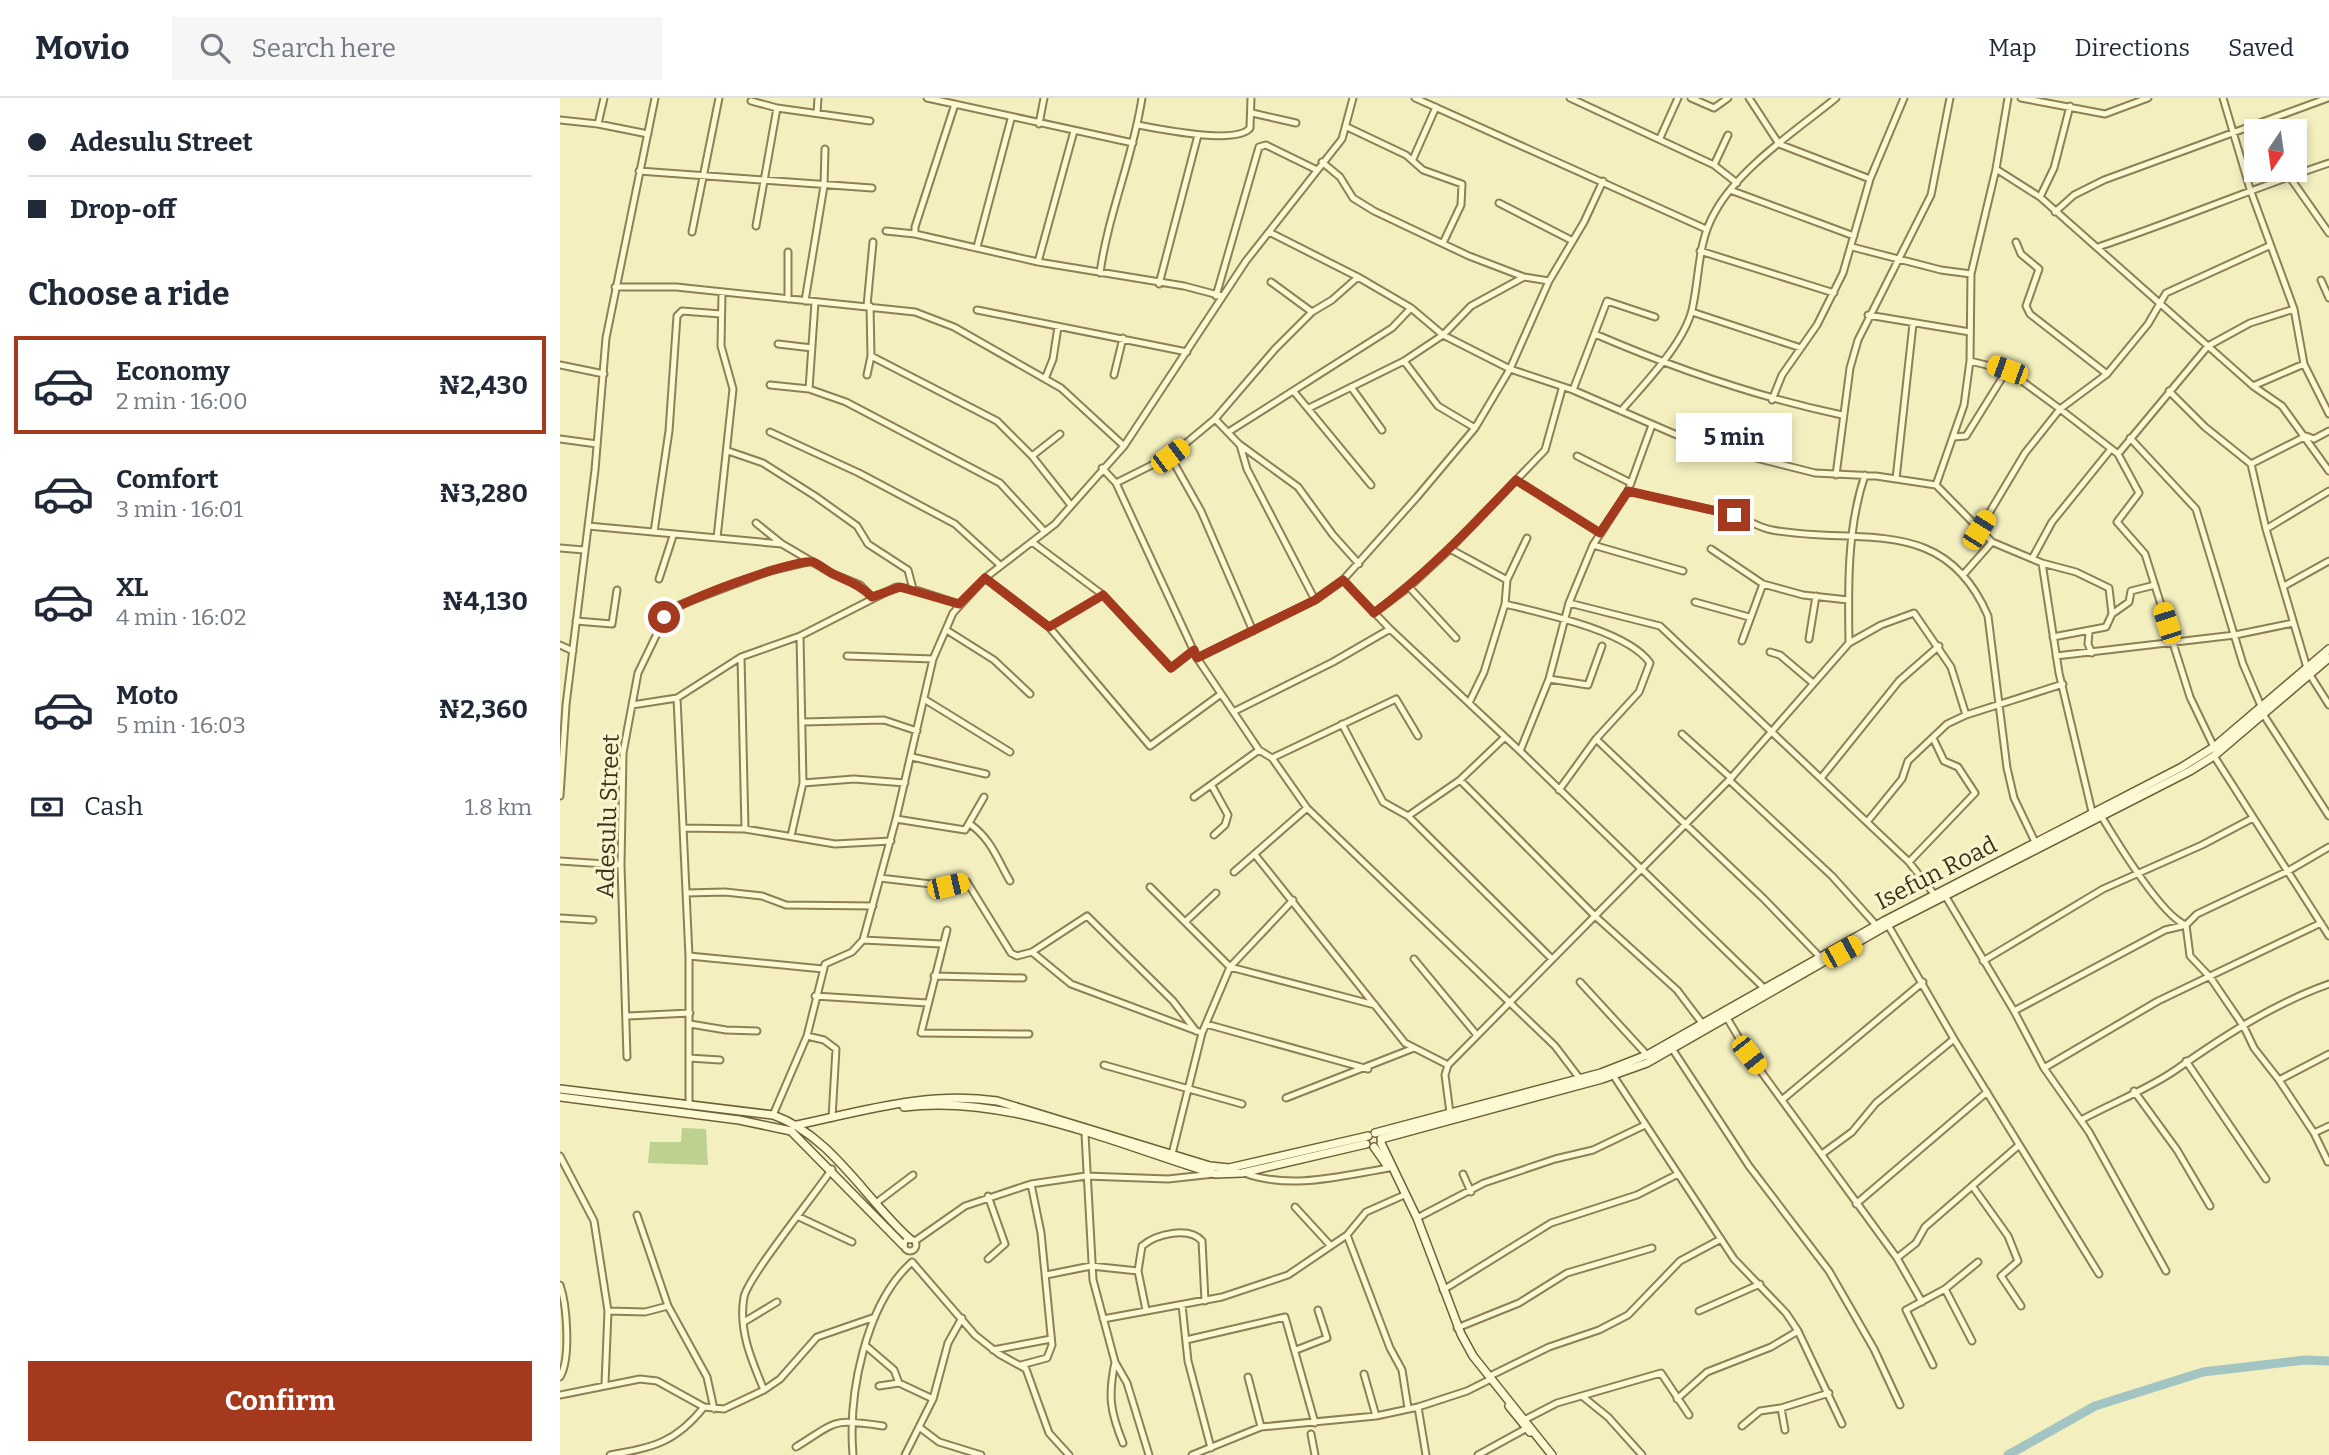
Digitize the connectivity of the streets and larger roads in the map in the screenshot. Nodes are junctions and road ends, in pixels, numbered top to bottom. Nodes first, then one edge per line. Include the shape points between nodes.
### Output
1 (604, 98) edge
2 (655, 98) edge
3 (719, 98) edge
4 (818, 98) edge
5 (927, 98) edge
6 (1044, 98) edge
7 (1142, 98) edge
8 (1251, 98) edge
9 (1353, 98) edge
10 (1415, 98) edge
11 (1570, 98) edge
12 (1678, 98) edge
13 (1691, 98) edge
14 (1728, 98) edge
15 (1749, 98) edge
16 (1836, 98) edge
17 (1904, 98) edge
18 (1950, 98) edge
19 (2008, 98) edge
20 (2021, 98) edge
21 (2148, 98) edge
22 (2224, 98) edge
23 (2328, 98) edge
24 (751, 101) dead end
25 (955, 104) junction
26 (2070, 106) junction
27 (1436, 107) junction
28 (777, 108) junction
29 (817, 113) junction
30 (1252, 113) junction
31 (1011, 118) junction
32 (560, 120) edge
33 (870, 121) dead end
34 (1296, 123) dead end
35 (598, 124) junction
36 (1039, 124) junction
37 (1138, 125) junction
38 (1347, 127) junction
39 (1074, 131) junction
40 (2232, 133) junction
41 (648, 134) junction
42 (1198, 135) junction
43 (1728, 135) dead end
44 (1660, 138) junction
45 (1133, 142) junction
46 (1779, 144) junction
47 (825, 149) dead end
48 (1413, 159) junction
49 (1322, 162) junction
50 (2329, 163) edge
51 (1714, 165) junction
52 (1996, 169) junction
53 (1317, 170) junction
54 (2307, 170) edge
55 (639, 171) junction
56 (703, 177) junction
57 (1870, 179) junction
58 (764, 181) junction
59 (1603, 181) junction
60 (2270, 182) edge
61 (2291, 182) edge
62 (1737, 183) junction
63 (824, 186) junction
64 (872, 188) dead end
65 (2250, 188) junction
66 (1730, 190) junction
67 (2040, 197) junction
68 (1499, 203) dead end
69 (2055, 212) junction
70 (756, 226) dead end
71 (1706, 229) junction
72 (887, 231) dead end
73 (692, 232) dead end
74 (1269, 232) junction
75 (2329, 233) edge
76 (915, 234) junction
77 (1854, 236) junction
78 (1572, 240) junction
79 (873, 242) dead end
80 (2016, 242) dead end
81 (1443, 243) junction
82 (2269, 246) junction
83 (977, 247) junction
84 (1852, 247) junction
85 (2098, 247) junction
86 (1700, 251) junction
87 (789, 252) dead end
88 (1899, 259) junction
89 (1038, 262) junction
90 (1100, 273) junction
91 (1971, 274) junction
92 (1358, 277) junction
93 (1524, 277) junction
94 (2321, 280) dead end
95 (1549, 281) junction
96 (1271, 282) dead end
97 (1159, 284) junction
98 (615, 287) junction
99 (722, 293) junction
100 (1834, 293) junction
101 (1219, 296) junction
102 (2329, 298) edge
103 (788, 299) junction
104 (805, 301) junction
105 (815, 302) junction
106 (2158, 303) junction
107 (868, 306) junction
108 (1411, 308) junction
109 (2294, 309) junction
110 (977, 310) dead end
111 (1312, 312) junction
112 (1692, 312) junction
113 (721, 314) junction
114 (1868, 314) junction
115 (1655, 317) dead end
116 (1913, 324) junction
117 (1058, 327) junction
118 (1970, 332) junction
119 (1595, 334) junction
120 (1443, 335) junction
121 (1123, 338) junction
122 (778, 344) dead end
123 (2208, 346) junction
124 (812, 348) junction
125 (1801, 348) junction
126 (1186, 352) junction
127 (871, 356) junction
128 (1404, 361) junction
129 (1969, 361) junction
130 (1662, 363) junction
131 (2304, 364) junction
132 (560, 366) edge
133 (1510, 369) junction
134 (2007, 370) junction
135 (604, 374) junction
136 (2107, 374) junction
137 (867, 375) dead end
138 (1114, 375) dead end
139 (1045, 379) junction
140 (769, 385) dead end
141 (2253, 386) junction
142 (1351, 387) junction
143 (809, 389) junction
144 (1562, 389) junction
145 (1573, 390) junction
146 (2169, 391) junction
147 (1295, 393) junction
148 (1772, 400) junction
149 (1310, 408) junction
150 (2060, 409) junction
151 (1621, 411) junction
152 (2329, 414) edge
153 (1842, 415) junction
154 (1215, 419) junction
155 (1651, 425) junction
156 (1475, 428) junction
157 (1382, 430) dead end
158 (1230, 431) junction
159 (2329, 431) edge
160 (770, 432) dead end
161 (1060, 434) dead end
162 (2306, 436) junction
163 (1954, 437) junction
164 (2130, 438) junction
165 (560, 439) edge
166 (597, 444) junction
167 (1239, 444) junction
168 (1124, 446) junction
169 (2111, 449) junction
170 (728, 451) junction
171 (2118, 454) junction
172 (1032, 456) junction
173 (1170, 456) junction
174 (1577, 456) dead end
175 (2251, 464) junction
176 (1102, 468) junction
177 (2329, 471) edge
178 (1836, 475) junction
179 (1865, 475) junction
180 (1896, 479) junction
181 (1516, 480) junction
182 (1116, 483) junction
183 (1631, 483) junction
184 (1370, 485) dead end
185 (1936, 485) junction
186 (1628, 491) junction
187 (2329, 491) edge
188 (1070, 504) junction
189 (756, 523) dead end
190 (588, 526) junction
191 (2266, 529) junction
192 (1979, 530) junction
193 (1045, 531) junction
194 (654, 532) junction
195 (1600, 533) junction
196 (674, 536) junction
197 (1853, 536) junction
198 (717, 538) junction
199 (1527, 538) dead end
200 (1032, 542) junction
201 (1992, 542) junction
202 (782, 544) junction
203 (1593, 545) junction
204 (560, 548) edge
205 (1450, 549) junction
206 (1711, 549) dead end
207 (584, 550) junction
208 (2033, 557) junction
209 (811, 561) junction
210 (2329, 561) edge
211 (2042, 563) junction
212 (1359, 564) junction
213 (1000, 565) junction
214 (1683, 571) dead end
215 (1963, 575) junction
216 (985, 578) junction
217 (659, 579) dead end
218 (1343, 580) junction
219 (1507, 580) junction
220 (1763, 584) junction
221 (2155, 585) junction
222 (2284, 586) junction
223 (1409, 587) junction
224 (913, 589) junction
225 (617, 590) dead end
226 (1103, 595) junction
227 (1816, 596) junction
228 (872, 597) junction
229 (1315, 600) junction
230 (1848, 600) junction
231 (1695, 602) dead end
232 (1569, 603) junction
233 (959, 604) junction
234 (1505, 604) junction
235 (1374, 613) junction
236 (2112, 614) junction
237 (1749, 617) junction
238 (1566, 620) junction
239 (576, 621) junction
240 (2293, 623) junction
241 (1049, 627) junction
242 (1390, 629) junction
243 (948, 631) junction
244 (1253, 631) junction
245 (2089, 632) junction
246 (2235, 635) junction
247 (800, 636) junction
248 (2053, 637) junction
249 (1456, 638) dead end
250 (1809, 639) dead end
251 (1741, 641) dead end
252 (2173, 642) junction
253 (1849, 643) junction
254 (560, 645) edge
255 (1602, 646) dead end
256 (1939, 646) junction
257 (2329, 649) edge
258 (1194, 650) junction
259 (573, 651) junction
260 (1770, 652) dead end
261 (2092, 653) junction
262 (847, 656) dead end
263 (2056, 656) junction
264 (741, 657) junction
265 (1197, 658) junction
266 (2329, 658) edge
267 (933, 659) junction
268 (2309, 672) junction
269 (1549, 679) junction
270 (1813, 683) junction
271 (2063, 684) junction
272 (1030, 694) dead end
273 (1221, 694) junction
274 (677, 698) junction
275 (924, 699) junction
276 (1469, 703) junction
277 (2001, 703) junction
278 (563, 704) edge
279 (632, 705) junction
280 (2329, 705) edge
281 (1235, 710) junction
282 (2262, 710) junction
283 (1966, 715) junction
284 (803, 722) junction
285 (1342, 724) junction
286 (917, 731) junction
287 (1770, 732) junction
288 (1682, 734) dead end
289 (1418, 736) dead end
290 (1506, 737) junction
291 (1933, 738) junction
292 (1596, 739) junction
293 (2214, 747) junction
294 (1258, 750) junction
295 (1520, 751) junction
296 (1010, 752) dead end
297 (561, 755) edge
298 (2214, 756) junction
299 (912, 757) junction
300 (1272, 758) junction
301 (986, 774) dead end
302 (1821, 778) junction
303 (1730, 779) junction
304 (1460, 780) junction
305 (803, 783) junction
306 (905, 783) junction
307 (1212, 786) junction
308 (1559, 790) junction
309 (560, 796) edge
310 (984, 797) dead end
311 (1194, 797) dead end
312 (1307, 808) junction
313 (2098, 815) junction
314 (1408, 816) junction
315 (2329, 816) edge
316 (2253, 818) junction
317 (896, 819) junction
318 (1867, 822) junction
319 (970, 824) junction
320 (1685, 824) junction
321 (684, 828) junction
322 (745, 829) junction
323 (1214, 835) dead end
324 (791, 836) junction
325 (891, 841) junction
326 (2036, 844) junction
327 (2329, 847) edge
328 (1256, 856) junction
329 (560, 861) edge
330 (1909, 862) junction
331 (621, 865) junction
332 (1641, 869) junction
333 (2288, 871) junction
334 (1234, 872) dead end
335 (2139, 874) junction
336 (880, 878) junction
337 (1010, 881) dead end
338 (1150, 887) dead end
339 (1216, 892) dead end
340 (687, 893) junction
341 (1934, 894) junction
342 (1946, 897) junction
343 (1293, 900) junction
344 (873, 905) junction
345 (1595, 916) junction
346 (560, 918) edge
347 (593, 920) dead end
348 (1185, 922) junction
349 (2321, 923) junction
350 (1876, 925) junction
351 (1888, 925) junction
352 (2186, 925) junction
353 (947, 930) dead end
354 (2329, 936) edge
355 (863, 940) junction
356 (942, 944) junction
357 (1032, 951) junction
358 (689, 956) junction
359 (1819, 956) junction
360 (1414, 959) dead end
361 (1552, 959) junction
362 (1983, 961) junction
363 (1230, 967) junction
364 (823, 970) junction
365 (934, 976) junction
366 (2210, 977) junction
367 (1023, 978) dead end
368 (1580, 982) dead end
369 (1923, 982) junction
370 (2329, 984) edge
371 (1764, 988) junction
372 (816, 996) junction
373 (1509, 1002) junction
374 (927, 1003) junction
375 (1375, 1005) junction
376 (2014, 1011) junction
377 (690, 1013) junction
378 (628, 1016) junction
379 (1727, 1018) junction
380 (1702, 1023) junction
381 (690, 1024) junction
382 (1206, 1024) junction
383 (2244, 1027) junction
384 (757, 1031) dead end
385 (1199, 1032) junction
386 (1028, 1034) dead end
387 (1476, 1034) junction
388 (807, 1036) junction
389 (1954, 1039) junction
390 (1414, 1048) junction
391 (1673, 1050) junction
392 (2329, 1054) edge
393 (1647, 1055) junction
394 (627, 1057) dead end
395 (690, 1058) junction
396 (720, 1060) dead end
397 (2186, 1061) junction
398 (1104, 1065) dead end
399 (1448, 1065) junction
400 (2043, 1068) junction
401 (1367, 1069) junction
402 (1611, 1073) junction
403 (1580, 1079) junction
404 (2279, 1080) junction
405 (560, 1088) edge
406 (1188, 1090) junction
407 (2134, 1091) junction
408 (1987, 1092) junction
409 (560, 1097) edge
410 (1286, 1098) dead end
411 (1783, 1099) junction
412 (1242, 1104) dead end
413 (689, 1106) junction
414 (1450, 1113) junction
415 (774, 1115) junction
416 (832, 1118) junction
417 (2081, 1120) junction
418 (1643, 1126) junction
419 (2329, 1126) edge
420 (799, 1127) junction
421 (2314, 1133) junction
422 (1085, 1134) junction
423 (1374, 1140) junction
424 (2018, 1146) junction
425 (1172, 1154) junction
426 (1822, 1154) junction
427 (560, 1156) edge
428 (2328, 1162) edge
429 (1389, 1168) junction
430 (832, 1169) junction
431 (1242, 1173) junction
432 (1215, 1174) junction
433 (1463, 1174) dead end
434 (1678, 1174) junction
435 (913, 1175) dead end
436 (1086, 1176) junction
437 (2266, 1179) dead end
438 (1031, 1184) junction
439 (1973, 1187) junction
440 (1471, 1192) junction
441 (988, 1196) junction
442 (1402, 1196) junction
443 (876, 1203) junction
444 (1856, 1204) junction
445 (1295, 1206) dead end
446 (2210, 1206) dead end
447 (637, 1215) dead end
448 (799, 1217) junction
449 (1417, 1218) junction
450 (1347, 1234) junction
451 (912, 1240) junction
452 (1721, 1240) junction
453 (852, 1242) dead end
454 (1329, 1244) junction
455 (903, 1245) junction
456 (1652, 1248) dead end
457 (911, 1251) junction
458 (1897, 1258) junction
459 (988, 1259) dead end
460 (912, 1262) junction
461 (1978, 1262) dead end
462 (1091, 1266) junction
463 (1138, 1271) junction
464 (2166, 1271) dead end
465 (2099, 1274) dead end
466 (1045, 1275) junction
467 (560, 1284) edge
468 (1760, 1284) junction
469 (1945, 1289) junction
470 (1443, 1290) junction
471 (1205, 1301) junction
472 (1922, 1301) junction
473 (777, 1302) dead end
474 (1182, 1305) junction
475 (668, 1306) junction
476 (2021, 1306) dead end
477 (1146, 1310) junction
478 (1318, 1310) dead end
479 (608, 1311) junction
480 (1699, 1311) dead end
481 (875, 1317) junction
482 (962, 1318) junction
483 (1103, 1319) junction
484 (743, 1322) junction
485 (1457, 1328) junction
486 (1798, 1331) junction
487 (1051, 1339) junction
488 (1186, 1340) junction
489 (1972, 1341) dead end
490 (866, 1346) junction
491 (993, 1350) junction
492 (1296, 1350) junction
493 (1115, 1362) junction
494 (1021, 1365) junction
495 (1933, 1365) dead end
496 (1364, 1374) dead end
497 (560, 1377) edge
498 (1248, 1377) dead end
499 (1489, 1378) junction
500 (899, 1383) junction
501 (605, 1384) junction
502 (879, 1385) dead end
503 (764, 1390) junction
504 (1829, 1393) junction
505 (560, 1395) edge
506 (1582, 1396) junction
507 (933, 1399) junction
508 (1677, 1399) junction
509 (1900, 1405) dead end
510 (704, 1407) junction
511 (1418, 1407) junction
512 (1408, 1408) junction
513 (1781, 1408) junction
514 (714, 1409) junction
515 (1689, 1415) dead end
516 (1376, 1416) junction
517 (1526, 1419) junction
518 (850, 1421) junction
519 (1315, 1423) junction
520 (1842, 1424) dead end
521 (883, 1426) dead end
522 (1742, 1426) dead end
523 (919, 1427) junction
524 (1261, 1427) junction
525 (1527, 1428) junction
526 (1785, 1430) dead end
527 (1311, 1434) dead end
528 (1122, 1443) dead end
529 (796, 1447) dead end
530 (1211, 1448) junction
531 (964, 1453) edge
532 (610, 1455) edge
533 (853, 1455) edge
534 (905, 1455) edge
535 (981, 1455) edge
536 (1069, 1455) edge
537 (1149, 1455) edge
538 (1192, 1455) edge
539 (1315, 1455) edge
540 (1426, 1455) edge
541 (1478, 1455) edge
542 (1550, 1455) edge
543 (1642, 1455) edge

1 - 35 street
2 - 41 street
3 - 56 street
4 - 29 street
5 - 25 street
6 - 36 street
7 - 37 street
8 - 30 street
9 - 38 street
10 - 27 street
11 - 44 street
12 - 44 street
13 - 14 street via 1714,108
15 - 46 street
16 - 46 street
17 - 57 street
18 - 88 street via 1931,195
19 - 52 street
20 - 26 street
21 - 26 street via 2105,114
22 - 40 street
23 - 40 street
24 - 28 street
25 - 31 street
25 - 76 street
26 - 67 street via 2054,168
27 - 48 street
27 - 59 street
28 - 29 street
28 - 58 street
29 - 33 street
30 - 34 street
30 - 42 street via 1247,132
31 - 36 street
31 - 83 street
32 - 35 street
35 - 41 street
36 - 39 street
37 - 42 street
37 - 45 street
38 - 48 street
38 - 49 street
39 - 45 street
39 - 89 street
40 - 65 street
40 - 69 street via 2105,180 2074,195
41 - 55 street
42 - 97 street
43 - 51 street
44 - 51 street
45 - 90 street
46 - 57 street
46 - 62 street
47 - 63 street
48 - 81 street via 1423,170 1458,181 1464,189
49 - 53 street
49 - 81 street via 1356,201
50 - 54 street
51 - 62 street
52 - 67 street
52 - 91 street
53 - 74 street
53 - 101 street via 1266,145 1259,148
55 - 56 street
55 - 98 street
56 - 58 street
56 - 73 street
57 - 77 street
58 - 63 street
58 - 70 street
59 - 71 street
59 - 78 street
60 - 65 street
61 - 75 street
62 - 66 street
63 - 64 street
63 - 104 street
65 - 82 street
65 - 85 street
66 - 71 street
66 - 77 street
67 - 69 street
68 - 78 street
69 - 85 street
71 - 86 street
72 - 76 street
74 - 92 street
74 - 101 street
76 - 83 street
77 - 84 street
78 - 95 street
79 - 107 street
80 - 136 street via 2021,254 2039,269 2026,306 2030,314
81 - 93 street
82 - 106 street via 2166,293
82 - 109 street
83 - 89 street
84 - 88 street
84 - 100 street
85 - 106 street
86 - 100 street
86 - 112 street
87 - 103 street
88 - 91 street
88 - 114 street
89 - 90 street
90 - 97 street
91 - 118 street
92 - 108 street
92 - 111 street
93 - 95 street
93 - 120 street via 1471,306
94 - 102 street
95 - 133 street
96 - 111 street
97 - 101 street
98 - 99 street
98 - 135 street
99 - 103 street
99 - 113 street
100 - 125 street
101 - 126 street
103 - 104 street
104 - 105 street
105 - 107 street
105 - 124 street
106 - 123 street
106 - 136 street via 2148,324
107 - 127 street
107 - 139 street via 915,312 954,327
108 - 120 street
108 - 147 street via 1392,328
109 - 123 street via 2250,323
109 - 131 street
110 - 117 street
111 - 154 street
112 - 125 street
112 - 130 street
113 - 170 street via 721,346 733,385
113 - 194 street via 682,311 677,316 669,431
114 - 116 street
114 - 153 street via 1850,368
115 - 119 street via 1607,301
116 - 118 street
116 - 180 street
117 - 121 street
117 - 139 street
118 - 129 street
119 - 130 street
119 - 145 street
120 - 128 street
120 - 133 street
121 - 126 street
121 - 138 street
122 - 124 street
123 - 141 street
123 - 146 street
124 - 143 street
125 - 148 street via 1782,374
126 - 168 street
127 - 137 street
127 - 172 street via 997,421
128 - 142 street
128 - 156 street via 1438,406
129 - 134 street
129 - 163 street via 1964,405
130 - 148 street
130 - 151 street
131 - 141 street
131 - 152 street
132 - 135 street
133 - 144 street
133 - 156 street
134 - 150 street
134 - 163 street via 1966,436
135 - 166 street
136 - 150 street
139 - 168 street via 1061,387
140 - 143 street
141 - 162 street via 2282,406
142 - 149 street
142 - 157 street
143 - 193 street via 846,402 998,482
144 - 145 street
144 - 181 street via 1545,450
145 - 151 street
146 - 164 street
146 - 175 street
147 - 149 street
147 - 158 street
148 - 153 street
149 - 184 street
150 - 169 street
150 - 192 street via 2025,453
151 - 155 street
153 - 178 street
154 - 158 street
154 - 173 street
155 - 178 street via 1693,442
155 - 183 street
156 - 212 street
158 - 167 street
159 - 162 street via 2314,439
160 - 213 street via 948,520
161 - 172 street
162 - 175 street
162 - 177 street
163 - 185 street
164 - 171 street
164 - 246 street via 2196,509
165 - 166 street
166 - 190 street
167 - 212 street via 1298,487
167 - 229 street via 1247,470
168 - 176 street
169 - 171 street
169 - 208 street via 2052,522
170 - 198 street
170 - 224 street via 763,463 858,526 867,544 908,570
171 - 221 street via 2139,493 2117,522 2145,554
172 - 188 street
173 - 182 street
173 - 244 street via 1201,511
174 - 183 street
175 - 191 street
176 - 182 street
176 - 188 street
178 - 179 street
179 - 180 street
179 - 197 street
180 - 185 street
181 - 195 street
181 - 205 street
182 - 258 street
183 - 186 street
185 - 192 street
186 - 195 street
186 - 197 street via 1734,515 1767,529
187 - 191 street
188 - 193 street
189 - 202 street
190 - 194 street
190 - 207 street
191 - 222 street
192 - 201 street
193 - 200 street
194 - 196 street
195 - 203 street
196 - 198 street
196 - 217 street
197 - 215 street via 1921,546 1944,557
197 - 230 street
198 - 202 street
199 - 219 street
200 - 213 street
200 - 226 street
201 - 208 street
201 - 215 street
202 - 209 street
203 - 214 street
203 - 232 street
204 - 207 street
205 - 219 street
205 - 223 street
206 - 220 street
207 - 239 street
208 - 211 street
209 - 228 street via 860,584
209 - 279 street, Adesulu Street via 769,571 669,609 638,673
210 - 222 street
211 - 236 street via 2109,588
211 - 248 street
212 - 218 street
213 - 216 street
215 - 277 street via 1988,616
216 - 233 street
216 - 241 street
218 - 229 street
218 - 235 street
219 - 234 street
220 - 227 street
220 - 237 street
221 - 236 street via 2131,591 2129,602
221 - 252 street
222 - 240 street
223 - 235 street
223 - 249 street
224 - 228 street via 896,587
224 - 233 street
225 - 239 street via 612,624
226 - 241 street
226 - 258 street via 1171,668
227 - 230 street
227 - 250 street
228 - 247 street
229 - 244 street
230 - 253 street
231 - 237 street
232 - 238 street
232 - 287 street via 1660,626
233 - 243 street
234 - 238 street
234 - 276 street via 1481,682
235 - 242 street
236 - 245 street via 2106,627
237 - 251 street
238 - 269 street
238 - 292 street via 1600,631 1650,663 1639,692
239 - 259 street
240 - 246 street
240 - 268 street
241 - 273 street via 1150,746
242 - 276 street
242 - 281 street
243 - 267 street
243 - 272 street via 994,660
244 - 265 street
245 - 248 street
245 - 261 street
246 - 252 street
246 - 282 street
247 - 264 street
247 - 284 street
248 - 263 street
252 - 261 street
252 - 293 street via 2190,697
253 - 256 street via 1911,612
253 - 270 street
254 - 259 street
255 - 269 street via 1588,685
256 - 283 street via 1951,667
256 - 302 street via 1899,681
257 - 268 street, Isefun Road
258 - 265 street
259 - 278 street
260 - 270 street
261 - 263 street
262 - 267 street
263 - 271 street
264 - 274 street
264 - 322 street
265 - 273 street
266 - 268 street, Isefun Road
267 - 275 street
268 - 280 street
268 - 282 street, Isefun Road
269 - 295 street
270 - 287 street
271 - 277 street
271 - 313 street
273 - 281 street
274 - 279 street
274 - 321 street
275 - 286 street
275 - 296 street
276 - 290 street
277 - 283 street
277 - 326 street via 2014,799
278 - 297 street
279 - 331 street, Adesulu Street via 623,753
281 - 294 street
282 - 293 street, Isefun Road
282 - 298 street, Isefun Road
282 - 315 street
283 - 291 street
284 - 286 street via 884,720
284 - 305 street
285 - 289 street via 1396,699
285 - 300 street
285 - 314 street via 1383,803
286 - 299 street
287 - 302 street
287 - 303 street
288 - 303 street
290 - 295 street
290 - 304 street
291 - 318 street via 1908,761 1902,779
291 - 330 street via 1944,761 1958,766 1975,793
292 - 308 street
292 - 320 street
293 - 313 street, Isefun Road
294 - 300 street
294 - 307 street
295 - 308 street
297 - 309 street
298 - 313 street, Isefun Road
298 - 316 street
299 - 301 street
299 - 306 street
300 - 312 street
302 - 318 street
303 - 320 street
303 - 350 street via 1832,876
304 - 314 street
304 - 345 street
305 - 306 street via 854,779
305 - 324 street
306 - 317 street
307 - 311 street
307 - 323 street via 1228,813 1225,825
308 - 332 street
310 - 319 street
312 - 328 street
312 - 373 street
313 - 326 street, Isefun Road
313 - 335 street
313 - 342 street, Isefun Road
314 - 361 street
316 - 333 street
316 - 335 street
317 - 319 street via 959,831
317 - 325 street
318 - 330 street
319 - 337 street via 984,834
320 - 332 street
320 - 359 street
321 - 322 street
321 - 340 street
322 - 324 street
324 - 325 street via 835,844
325 - 336 street
326 - 341 street, Isefun Road
327 - 333 street
328 - 334 street
328 - 343 street
329 - 331 street
330 - 341 street
331 - 378 street, Adesulu Street
332 - 345 street
332 - 371 street
333 - 349 street
333 - 352 street via 2197,914
335 - 352 street via 2176,921
335 - 362 street via 2103,889
336 - 344 street
336 - 357 street via 948,886 967,882 1012,953
338 - 348 street
339 - 348 street
340 - 344 street via 762,896 786,905
340 - 358 street
341 - 350 street, Isefun Road
342 - 351 street, Isefun Road
342 - 362 street
343 - 363 street
343 - 375 street
344 - 355 street
345 - 361 street
345 - 380 street via 1677,990
346 - 347 street
348 - 363 street
349 - 354 street
349 - 366 street
350 - 359 street, Isefun Road
351 - 369 street
351 - 379 street, Isefun Road
352 - 366 street via 2190,957
352 - 376 street via 2165,930
353 - 356 street
355 - 356 street
355 - 364 street via 852,952 826,963
356 - 365 street
357 - 385 street via 1071,984
357 - 385 street via 1087,916 1173,1000
358 - 364 street
358 - 377 street
359 - 371 street, Isefun Road
360 - 387 street
361 - 373 street
362 - 376 street
363 - 375 street
363 - 382 street
364 - 372 street
365 - 367 street
365 - 374 street
366 - 383 street
366 - 400 street via 2109,1027
368 - 393 street
369 - 389 street
369 - 411 street
370 - 383 street
371 - 380 street, Isefun Road
372 - 374 street
372 - 388 street
373 - 387 street
373 - 403 street via 1555,1046
374 - 386 street via 920,1029 925,1035
375 - 390 street
376 - 400 street
377 - 378 street
377 - 381 street
378 - 394 street, Adesulu Street
379 - 391 street, Isefun Road
379 - 411 street
380 - 393 street, Isefun Road
381 - 384 street
381 - 395 street
382 - 385 street
382 - 401 street
383 - 397 street
383 - 404 street
385 - 406 street
387 - 399 street
388 - 415 street
388 - 416 street via 836,1049
389 - 408 street
389 - 426 street
390 - 399 street
390 - 401 street
391 - 402 street, Isefun Road
391 - 509 street via 1749,1166 1829,1271 1865,1331
392 - 404 street
393 - 402 street, Isefun Road
395 - 396 street
395 - 413 street
397 - 407 street
397 - 437 street
398 - 406 street
399 - 414 street
400 - 417 street
401 - 410 street
402 - 403 street, Isefun Road
402 - 418 street
402 - 423 street, Isefun Road
403 - 414 street, Isefun Road
404 - 421 street
405 - 413 street
406 - 412 street
406 - 425 street
407 - 417 street
407 - 446 street
408 - 424 street
408 - 444 street
409 - 430 street via 776,1126 791,1131
411 - 426 street
413 - 415 street
414 - 423 street, Isefun Road
415 - 420 street
416 - 420 street
416 - 425 street via 928,1098 978,1098
417 - 464 street
418 - 434 street
418 - 440 street via 1593,1150 1484,1183
419 - 421 street
420 - 422 street via 895,1108 956,1104 995,1109
420 - 443 street
421 - 428 street
422 - 432 street
422 - 436 street
423 - 425 street via 1229,1168
423 - 429 street
423 - 431 street
423 - 449 street
424 - 439 street
424 - 465 street
426 - 444 street
427 - 479 street via 594,1221
429 - 431 street via 1295,1182 1266,1181
429 - 442 street
430 - 448 street
430 - 455 street
431 - 432 street
432 - 436 street via 1168,1179
433 - 440 street
434 - 452 street
434 - 470 street via 1637,1195 1551,1223
435 - 443 street
436 - 438 street
436 - 462 street
438 - 441 street
438 - 466 street
439 - 458 street via 1925,1227 1916,1243
439 - 476 street via 2008,1236 2018,1261 2001,1276
440 - 449 street
441 - 451 street
441 - 459 street via 1005,1244
442 - 450 street via 1366,1212
442 - 499 street via 1453,1327 1467,1356
443 - 451 street
444 - 458 street
445 - 454 street
447 - 475 street
448 - 453 street
448 - 484 street via 747,1290
449 - 470 street
450 - 454 street
450 - 512 street via 1402,1370
451 - 455 street
451 - 457 street via 915,1247
452 - 468 street
452 - 499 street via 1680,1261 1628,1315
454 - 471 street via 1288,1275
455 - 457 street
456 - 485 street via 1567,1273 1519,1303
457 - 460 street
458 - 472 street
460 - 481 street
460 - 482 street
461 - 469 street
462 - 463 street
462 - 466 street
462 - 483 street
463 - 471 street via 1146,1242 1173,1233 1197,1237 1202,1241
463 - 477 street
466 - 487 street
467 - 497 street via 566,1315 565,1366
468 - 480 street
468 - 486 street
469 - 472 street
469 - 489 street
470 - 485 street
471 - 474 street
472 - 495 street via 1906,1310
473 - 484 street
474 - 477 street
474 - 488 street
475 - 479 street via 645,1312
475 - 514 street via 707,1377
477 - 483 street
478 - 492 street via 1327,1338
479 - 501 street
481 - 490 street
481 - 503 street via 817,1337 780,1379
482 - 491 street
482 - 507 street via 948,1343
483 - 493 street
484 - 503 street via 748,1353
485 - 499 street
486 - 504 street
486 - 508 street via 1771,1348 1707,1372
487 - 491 street
487 - 494 street via 1049,1357
488 - 492 street via 1285,1317
488 - 530 street
490 - 500 street via 894,1370
490 - 518 street
491 - 494 street
492 - 519 street
493 - 528 street via 1108,1395
493 - 537 street via 1127,1384
494 - 536 street via 1029,1374 1049,1433
496 - 516 street
498 - 524 street
499 - 511 street via 1467,1391
499 - 517 street
499 - 525 street
500 - 502 street
500 - 507 street
501 - 505 street
501 - 510 street via 657,1381
503 - 514 street via 724,1409
504 - 513 street
504 - 520 street
506 - 508 street via 1661,1373
506 - 517 street
506 - 543 street
507 - 523 street
508 - 515 street
510 - 514 street
510 - 532 street via 689,1426 662,1444
511 - 512 street
511 - 540 street
512 - 516 street
513 - 522 street via 1760,1411
513 - 526 street
516 - 519 street
517 - 542 street
518 - 521 street
518 - 529 street via 832,1423
518 - 533 street
519 - 524 street
523 - 531 street
523 - 534 street
524 - 530 street
525 - 541 street
525 - 542 street
527 - 539 street
530 - 538 street
531 - 535 street

